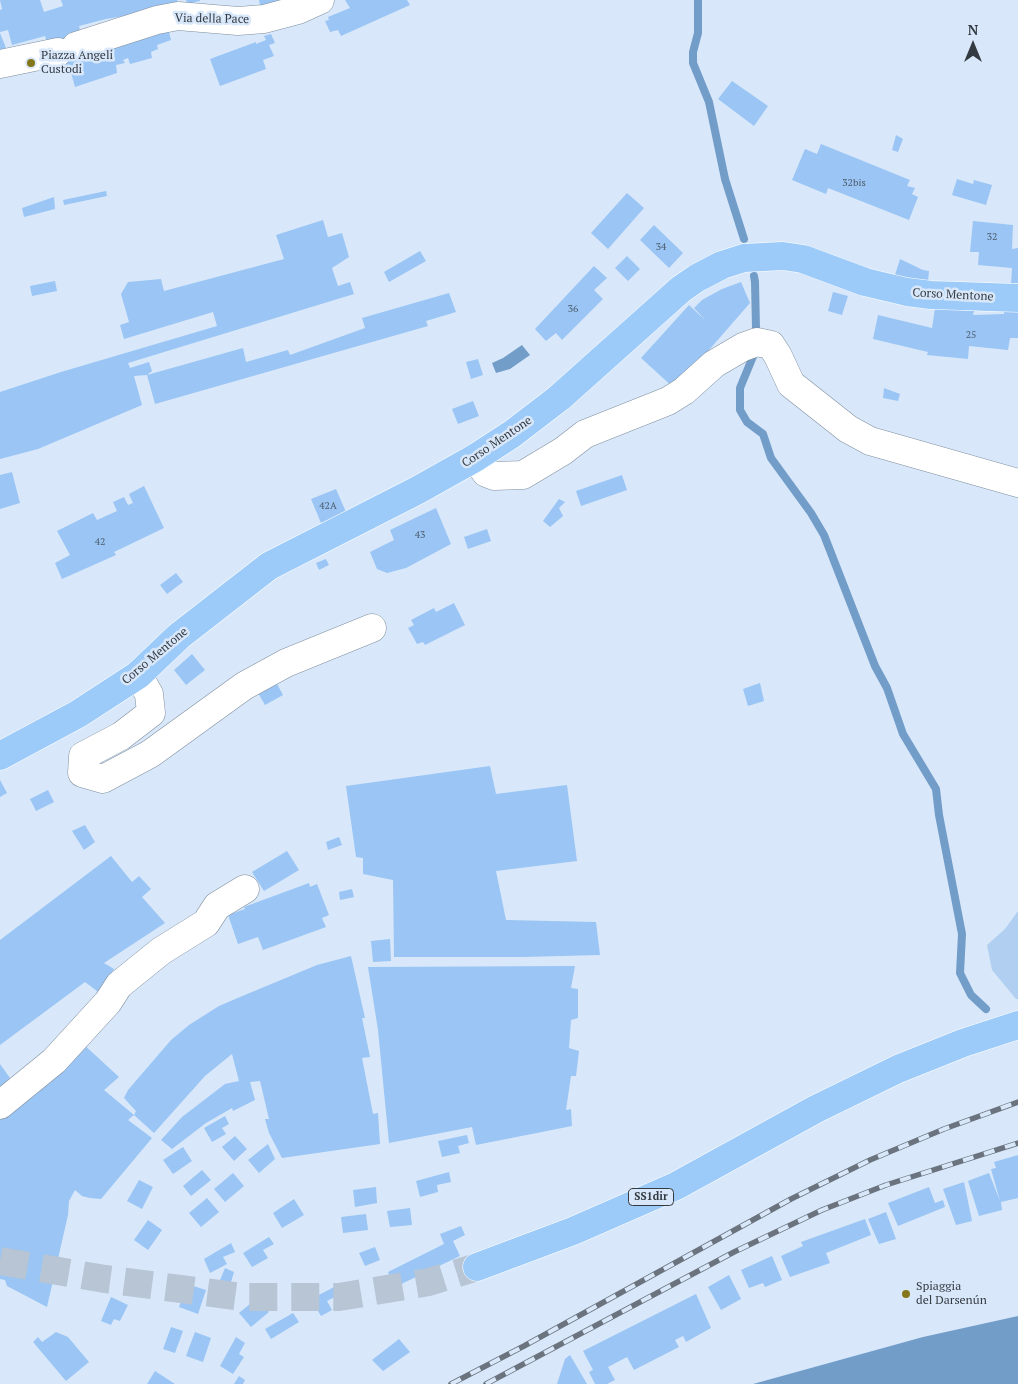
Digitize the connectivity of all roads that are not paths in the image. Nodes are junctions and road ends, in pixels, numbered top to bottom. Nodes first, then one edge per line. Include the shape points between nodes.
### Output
1 (320, 0) edge
2 (0, 64) edge
3 (1018, 298) edge
4 (475, 458) junction
5 (1018, 483) edge
6 (372, 628) dead end
7 (138, 674) junction
8 (0, 756) edge
9 (245, 889) dead end
10 (1018, 1025) edge
11 (0, 1105) edge
12 (477, 1267) tunnel mouth

1 - 2 street, Via della Pace via 264,19 238,21 178,16 157,20 67,49
3 - 4 main road, Corso Mentone via 907,292 878,286 803,259 783,256 735,261 681,289 559,398
4 - 5 street via 486,473 494,476 523,475 585,434 668,401 714,364 757,342 771,345 791,384 848,429 870,441
4 - 7 main road, Corso Mentone via 269,566 179,636
6 - 7 street via 286,663 244,686 150,754 103,779 82,773 83,756 121,736 151,713 149,694
7 - 8 main road, Corso Mentone via 78,714
9 - 11 street via 217,906 206,923 161,951 119,985 108,1002 54,1061
10 - 12 main road, SS1dir via 898,1069 816,1109 676,1186 573,1231

